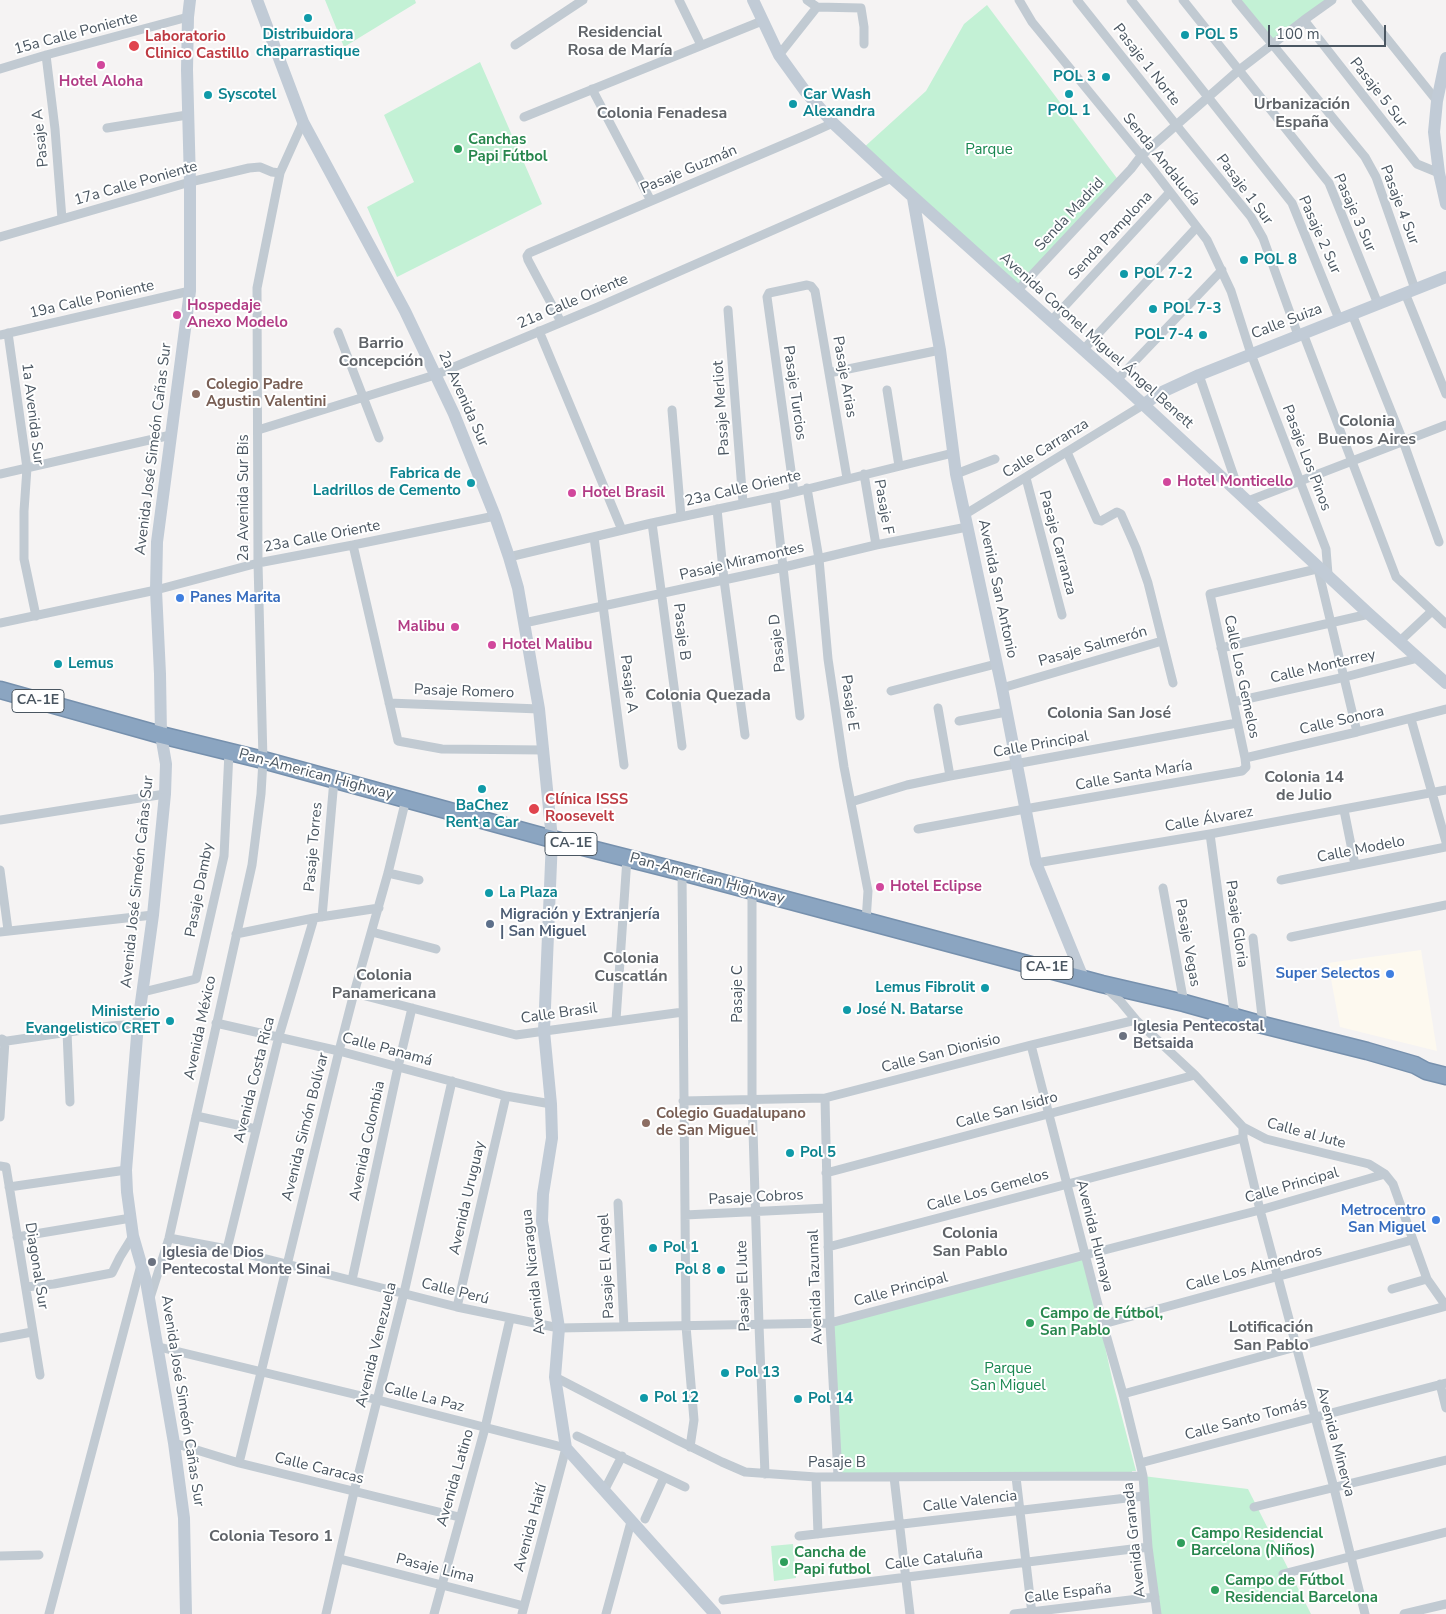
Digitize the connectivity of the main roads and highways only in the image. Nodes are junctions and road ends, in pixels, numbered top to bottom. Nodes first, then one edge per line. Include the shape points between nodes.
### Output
1 (0, 690) edge
2 (1414, 1065) junction
3 (1446, 1066) edge
4 (1446, 1076) edge

1 - 2 highway, Pan-American Highway / CA-1E via 552,839
2 - 3 highway, Pan-American Highway / CA-1E via 1432,1062
2 - 4 highway, Pan-American Highway / CA-1E

